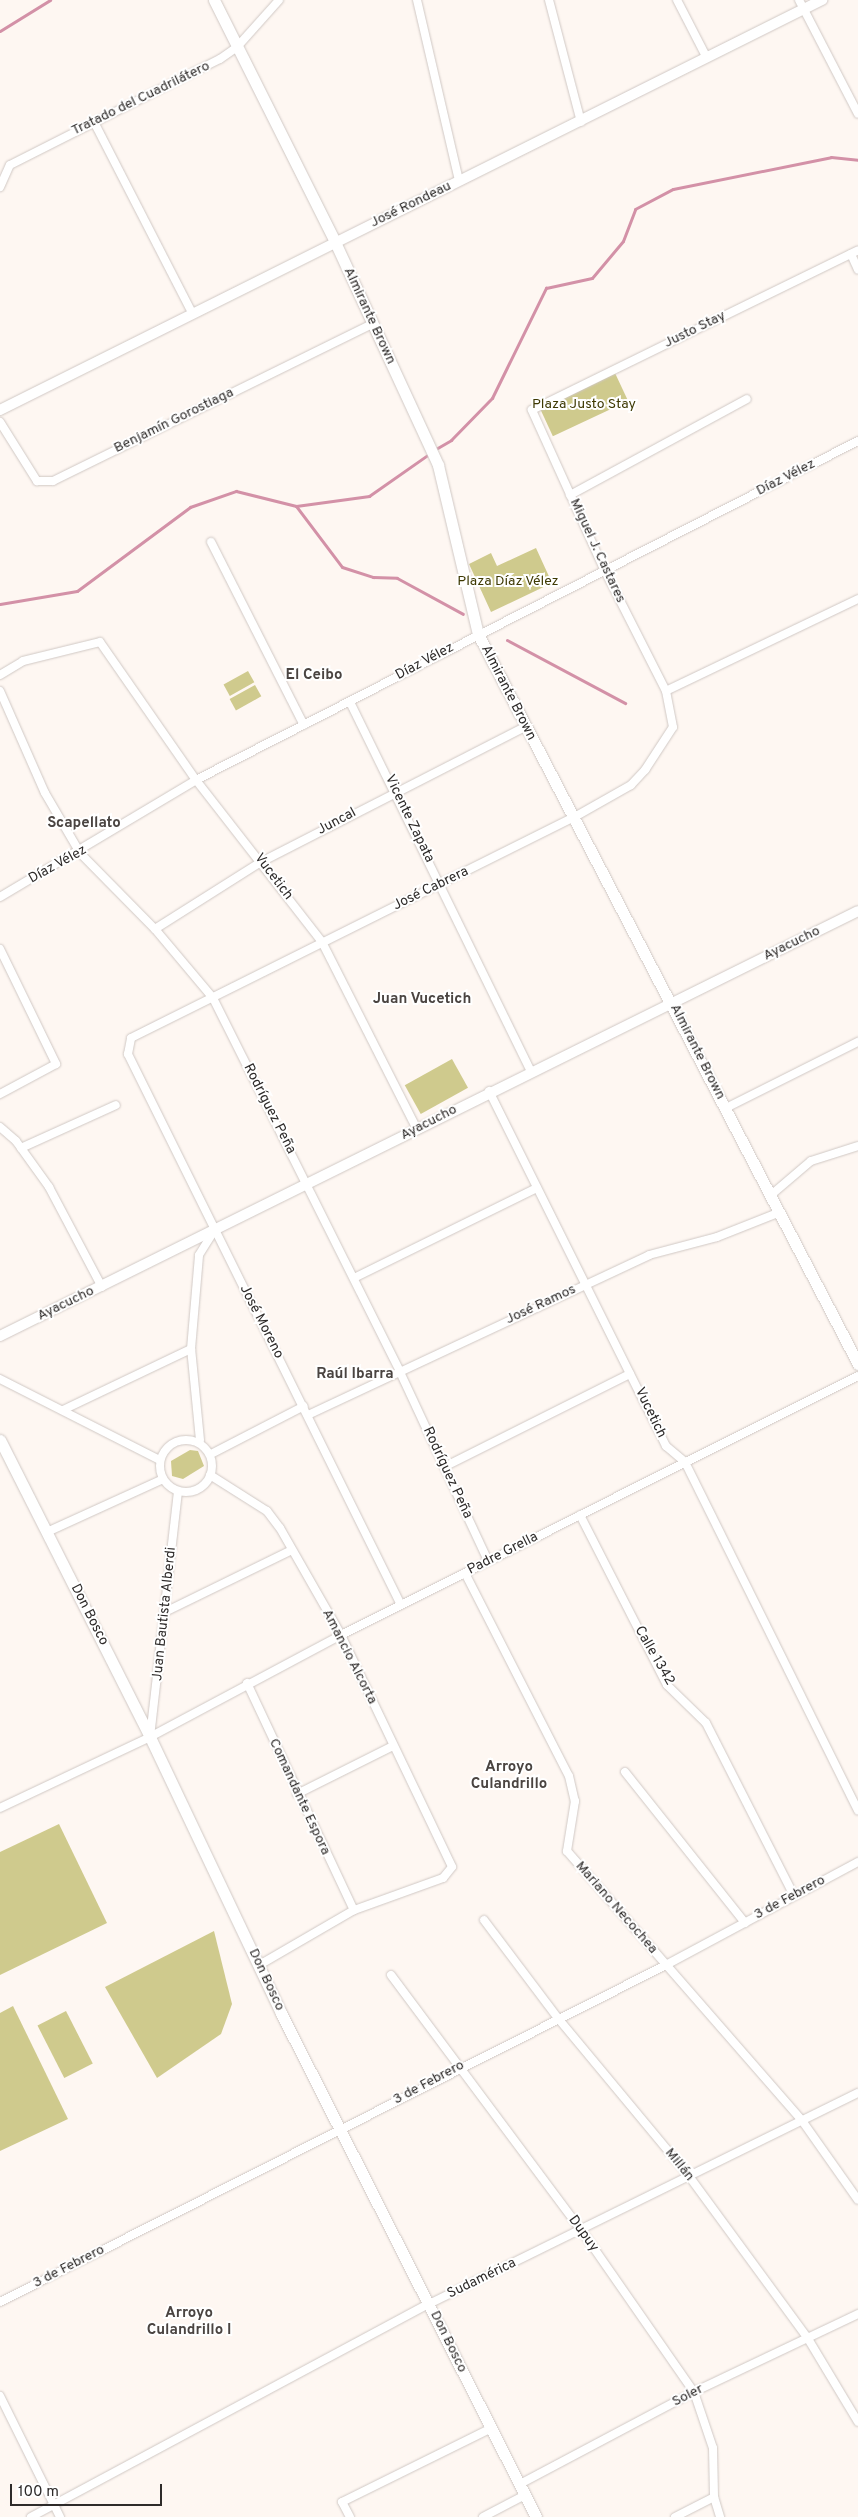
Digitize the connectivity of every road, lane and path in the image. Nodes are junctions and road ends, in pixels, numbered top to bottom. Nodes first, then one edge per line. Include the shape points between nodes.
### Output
1 (214, 0) edge
2 (279, 0) edge
3 (417, 0) edge
4 (549, 0) edge
5 (677, 0) edge
6 (822, 0) edge
7 (801, 5) edge
8 (237, 47) junction
9 (707, 58) junction
10 (858, 114) edge
11 (94, 122) junction
12 (581, 122) junction
13 (459, 181) junction
14 (0, 187) edge
15 (335, 242) junction
16 (854, 252) edge
17 (858, 270) edge
18 (192, 314) junction
19 (372, 324) junction
20 (747, 399) dead end
21 (0, 410) edge
22 (532, 410) joint
23 (0, 422) edge
24 (858, 441) edge
25 (570, 494) junction
26 (211, 542) dead end
27 (604, 569) junction
28 (858, 599) edge
29 (478, 634) junction
30 (0, 675) edge
31 (666, 691) junction
32 (0, 692) edge
33 (350, 702) junction
34 (304, 725) junction
35 (525, 726) junction
36 (196, 780) junction
37 (395, 791) junction
38 (571, 819) junction
39 (80, 853) junction
40 (261, 862) junction
41 (442, 885) junction
42 (0, 897) edge
43 (858, 911) edge
44 (155, 929) junction
45 (322, 942) junction
46 (0, 949) edge
47 (213, 998) junction
48 (673, 1004) junction
49 (131, 1038) joint
50 (858, 1042) edge
51 (532, 1073) junction
52 (490, 1091) junction
53 (0, 1094) edge
54 (116, 1105) dead end
55 (726, 1108) junction
56 (0, 1127) edge
57 (417, 1129) junction
58 (858, 1146) edge
59 (22, 1148) junction
60 (307, 1184) junction
61 (538, 1188) junction
62 (771, 1195) junction
63 (780, 1212) junction
64 (214, 1232) junction
65 (354, 1278) junction
66 (585, 1284) junction
67 (102, 1287) junction
68 (0, 1336) edge
69 (191, 1349) junction
70 (858, 1364) edge
71 (400, 1372) junction
72 (630, 1374) junction
73 (858, 1376) edge
74 (0, 1379) edge
75 (304, 1406) junction
76 (63, 1410) junction
77 (308, 1415) junction
78 (0, 1440) edge
79 (200, 1440) junction
80 (213, 1453) junction
81 (160, 1460) junction
82 (684, 1462) junction
83 (444, 1466) junction
84 (210, 1475) junction
85 (161, 1480) junction
86 (178, 1492) junction
87 (580, 1515) junction
88 (47, 1532) junction
89 (290, 1550) junction
90 (488, 1561) junction
91 (465, 1573) junction
92 (401, 1605) junction
93 (167, 1611) junction
94 (341, 1635) junction
95 (247, 1683) junction
96 (150, 1737) junction
97 (393, 1746) junction
98 (625, 1772) dead end
99 (297, 1794) junction
100 (0, 1808) edge
101 (858, 1810) edge
102 (858, 1862) edge
103 (794, 1896) junction
104 (354, 1910) junction
105 (484, 1920) dead end
106 (745, 1923) junction
107 (259, 1964) junction
108 (666, 1965) junction
109 (390, 1975) dead end
110 (557, 2017) junction
111 (456, 2069) junction
112 (858, 2093) edge
113 (803, 2122) junction
114 (341, 2129) junction
115 (689, 2176) junction
116 (858, 2200) edge
117 (582, 2231) junction
118 (0, 2302) edge
119 (429, 2304) junction
120 (858, 2314) edge
121 (807, 2337) junction
122 (694, 2392) junction
123 (0, 2396) edge
124 (858, 2422) edge
125 (490, 2429) junction
126 (523, 2489) junction
127 (714, 2497) junction
128 (54, 2505) junction
129 (31, 2517) edge
130 (60, 2517) edge
131 (350, 2517) edge
132 (483, 2517) edge
133 (536, 2517) edge
134 (674, 2517) edge
135 (720, 2517) edge

1 - 8 main road, Almirante Brown
2 - 8 street, Tratado del Cuadrilátero
3 - 13 street
4 - 12 street
5 - 9 street
6 - 7 street, José Rondeau
7 - 9 street, José Rondeau
7 - 10 street
8 - 11 street, Tratado del Cuadrilátero
8 - 15 main road, Almirante Brown
9 - 12 street, José Rondeau
11 - 14 street, Tratado del Cuadrilátero via 10,165
11 - 18 street
12 - 13 street, José Rondeau
13 - 15 street, José Rondeau
15 - 18 street, José Rondeau
15 - 19 main road, Almirante Brown
16 - 17 street
16 - 22 street, Justo Stay
18 - 21 street, José Rondeau
19 - 23 street, Benjamín Gorostiaga via 53,481 37,481
19 - 29 main road, Almirante Brown via 438,465
20 - 25 street
22 - 25 street, Miguel J. Castares
24 - 27 street, Díaz Vélez
25 - 27 street, Miguel J. Castares
26 - 34 street
27 - 29 street, Díaz Vélez
27 - 31 street, Miguel J. Castares
28 - 31 street
29 - 33 street, Díaz Vélez
29 - 35 main road, Almirante Brown
30 - 36 street, Vucetich via 23,661 100,642
31 - 38 street, José Cabrera via 673,727 666,743 630,785
32 - 39 street, Rodríguez Peña via 46,793
33 - 34 street, Díaz Vélez
33 - 37 street, Vicente Zapata
34 - 36 street, Díaz Vélez
35 - 37 street, Juncal
35 - 38 main road, Almirante Brown
36 - 39 street, Díaz Vélez
36 - 40 street, Vucetich
37 - 40 street, Juncal
37 - 41 street, Vicente Zapata
38 - 41 street, José Cabrera
38 - 48 main road, Almirante Brown
39 - 42 street, Díaz Vélez
39 - 44 street, Rodríguez Peña
40 - 44 street, Juncal
40 - 45 street, Vucetich
41 - 45 street, José Cabrera
41 - 51 street, Vicente Zapata
43 - 48 street, Ayacucho
44 - 47 street, Rodríguez Peña
45 - 47 street, José Cabrera
45 - 57 street, Vucetich
46 - 53 street via 56,1064
47 - 49 street, José Cabrera
47 - 60 street, Rodríguez Peña
48 - 51 street, Ayacucho
48 - 55 main road, Almirante Brown
49 - 64 street, José Moreno via 128,1054
50 - 55 street
51 - 52 street, Ayacucho
52 - 57 street, Ayacucho
52 - 61 street, Vucetich
54 - 59 street
55 - 62 main road, Almirante Brown
56 - 59 street
57 - 60 street, Ayacucho
58 - 62 street via 811,1161
59 - 67 street via 49,1187
60 - 64 street, Ayacucho
60 - 65 street, Rodríguez Peña
61 - 65 street
61 - 66 street, Vucetich
62 - 63 main road, Almirante Brown
63 - 66 street, José Ramos via 717,1237 650,1255
63 - 70 main road, Almirante Brown
64 - 67 street, Ayacucho
64 - 69 street via 199,1255
64 - 75 street, José Moreno
65 - 71 street, Rodríguez Peña
66 - 71 street, José Ramos
66 - 72 street, Vucetich
67 - 68 street, Ayacucho
69 - 76 street
69 - 79 street
71 - 77 street, José Ramos
71 - 83 street, Rodríguez Peña
72 - 82 street, Vucetich via 666,1446
72 - 83 street
73 - 82 street, Padre Grella
74 - 76 street
75 - 77 street, José Moreno
75 - 80 street
76 - 81 street
77 - 92 street, José Moreno
78 - 88 main road, Don Bosco
79 - 80 street
79 - 81 street via 173,1447
80 - 84 street
81 - 85 street
82 - 87 street, Padre Grella
82 - 101 street, Vucetich
83 - 90 street, Rodríguez Peña
84 - 86 street via 191,1489
84 - 89 street, Amancio Alcorta via 267,1512
85 - 86 street
85 - 88 street
86 - 93 street, Juan Bautista Alberdi
87 - 90 street, Padre Grella
87 - 103 street, Calle 1342 via 667,1685 706,1723
88 - 96 main road, Don Bosco
89 - 93 street
89 - 94 street, Amancio Alcorta
90 - 91 street, Padre Grella
91 - 92 street, Padre Grella
91 - 108 street, Mariano Necochea via 568,1776 575,1801 567,1851
92 - 94 street, Padre Grella
93 - 96 street, Juan Bautista Alberdi
94 - 95 street, Padre Grella
94 - 97 street, Amancio Alcorta
95 - 96 street, Padre Grella
95 - 99 street, Comandante Espora
96 - 100 street, Padre Grella
96 - 107 main road, Don Bosco
97 - 99 street
97 - 104 street, Amancio Alcorta via 452,1868 443,1878
98 - 106 street
99 - 104 street, Comandante Espora
102 - 103 street, 3 de Febrero
103 - 106 street, 3 de Febrero
104 - 107 street
105 - 110 street, Millán
106 - 108 street, 3 de Febrero
107 - 114 main road, Don Bosco
108 - 110 street, 3 de Febrero
108 - 113 street, Mariano Necochea
109 - 111 street, Dupuy
110 - 111 street, 3 de Febrero
110 - 115 street, Millán
111 - 114 street, 3 de Febrero
111 - 117 street, Dupuy
112 - 113 street, Sudamérica
113 - 115 street, Sudamérica
113 - 116 street, Mariano Necochea
114 - 118 street, 3 de Febrero
114 - 119 main road, Don Bosco
115 - 117 street, Sudamérica
115 - 121 street, Millán
117 - 119 street, Sudamérica
117 - 122 street, Dupuy
119 - 125 main road, Don Bosco
119 - 128 street, Sudamérica
120 - 121 street, Soler
121 - 122 street, Soler
121 - 124 street, Millán
122 - 126 street, Soler
122 - 127 street, Dupuy via 713,2448
123 - 128 street
125 - 126 main road, Don Bosco
125 - 131 street via 342,2502
126 - 132 street, Soler
126 - 133 main road, Don Bosco
127 - 134 street
127 - 135 street, Dupuy
128 - 129 street, Sudamérica
128 - 130 street

